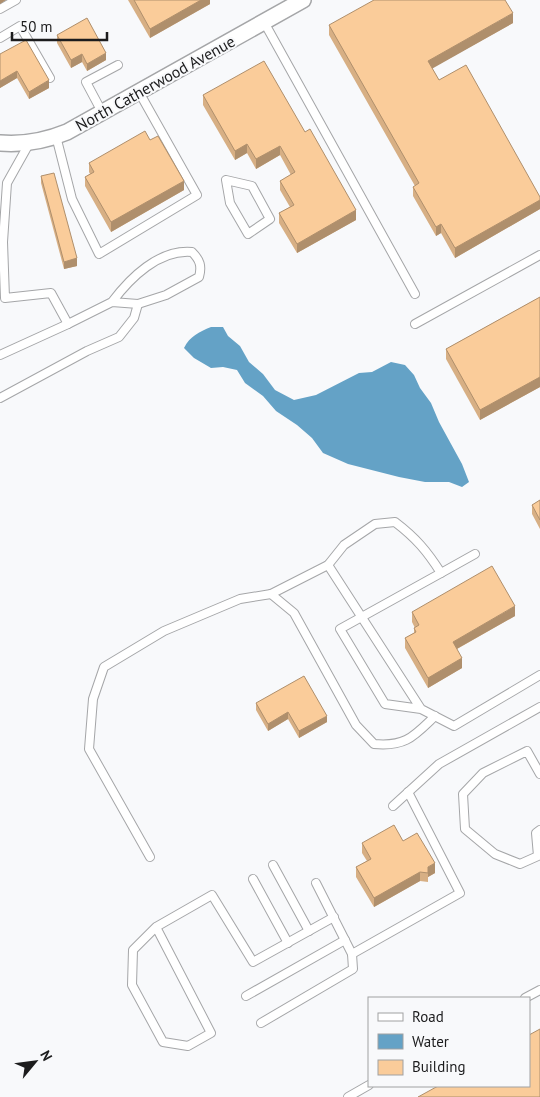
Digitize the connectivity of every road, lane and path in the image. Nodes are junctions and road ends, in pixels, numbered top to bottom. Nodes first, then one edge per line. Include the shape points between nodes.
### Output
1 (16, 0) edge
2 (303, 0) edge
3 (0, 9) edge
4 (264, 22) junction
5 (0, 38) edge
6 (118, 65) dead end
7 (50, 78) edge
8 (139, 92) junction
9 (102, 112) junction
10 (56, 136) junction
11 (30, 142) junction
12 (0, 143) edge
13 (226, 180) joint
14 (3, 184) edge
15 (540, 255) edge
16 (415, 294) dead end
17 (3, 300) edge
18 (112, 302) junction
19 (138, 304) junction
20 (68, 324) junction
21 (415, 324) dead end
22 (0, 355) edge
23 (0, 398) edge
24 (475, 554) dead end
25 (328, 565) junction
26 (441, 573) junction
27 (272, 594) junction
28 (362, 618) junction
29 (540, 675) edge
30 (540, 706) edge
31 (421, 709) junction
32 (435, 716) junction
33 (540, 774) edge
34 (408, 792) junction
35 (393, 806) dead end
36 (540, 830) edge
37 (150, 857) dead end
38 (273, 865) dead end
39 (253, 879) dead end
40 (316, 883) dead end
41 (334, 918) junction
42 (156, 927) junction
43 (309, 931) junction
44 (345, 940) junction
45 (288, 943) junction
46 (352, 954) junction
47 (540, 990) edge
48 (246, 996) dead end
49 (527, 997) edge
50 (262, 1023) dead end
51 (368, 1086) edge
52 (348, 1097) edge

1 - 3 lane
2 - 4 street, North Catherwood Avenue
4 - 8 street, North Catherwood Avenue
4 - 16 lane
5 - 7 lane via 20,26
6 - 9 lane via 86,82
8 - 9 street, North Catherwood Avenue
8 - 10 lane via 197,195 98,254 72,199
9 - 10 street, North Catherwood Avenue
10 - 11 street, North Catherwood Avenue
11 - 12 street, North Catherwood Avenue
11 - 14 lane
13 - 13 lane via 252,186 270,218 248,234 230,203
14 - 17 lane
15 - 21 lane
17 - 20 lane via 51,293
18 - 19 lane
18 - 19 lane via 140,273 172,253 192,252 198,259 199,277 166,295
18 - 20 lane
19 - 23 lane via 134,318 119,337
20 - 22 lane
24 - 26 lane
25 - 26 lane via 344,545 375,524 395,522 426,550
25 - 27 lane
25 - 28 lane
26 - 28 lane
27 - 32 lane via 294,613 356,725 374,744 390,746 411,739
27 - 37 lane via 240,599 164,631 104,666 93,699 89,749
28 - 31 lane
28 - 31 lane via 340,629 385,704
29 - 32 lane via 454,726
30 - 34 lane via 439,764
31 - 32 lane
33 - 36 lane via 527,751 483,773 463,794 465,829 495,854 520,864 538,856 536,833
34 - 35 lane
34 - 46 lane via 460,893
38 - 43 lane
39 - 45 lane
40 - 41 lane
41 - 43 lane
41 - 44 lane
42 - 42 lane via 211,1033 188,1046 163,1042 132,985 133,950
42 - 45 lane via 212,895 253,962
43 - 45 lane
44 - 46 lane
44 - 48 lane
46 - 50 lane via 353,969
47 - 49 lane
51 - 52 lane

